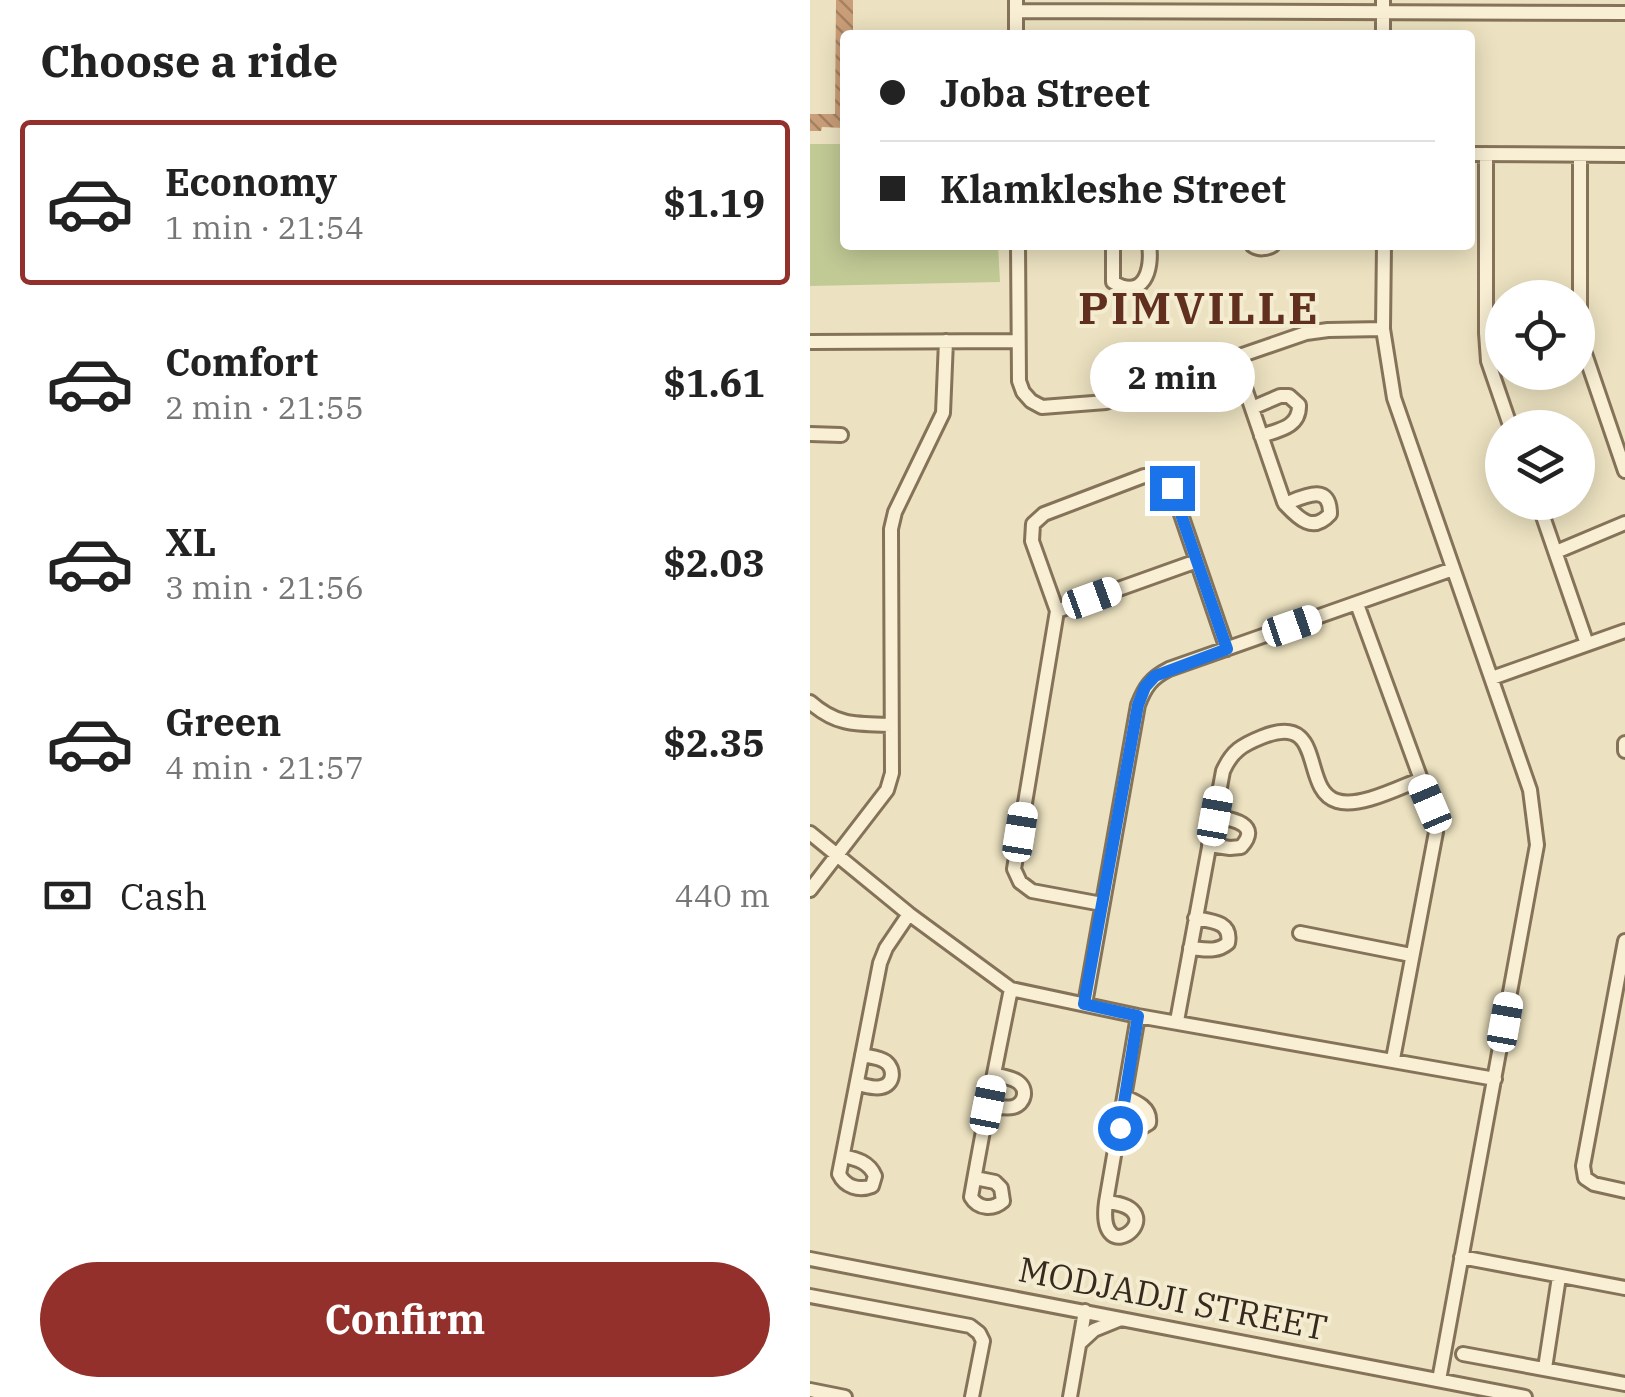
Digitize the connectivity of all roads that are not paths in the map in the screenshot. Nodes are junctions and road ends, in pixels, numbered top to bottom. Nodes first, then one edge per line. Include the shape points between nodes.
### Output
1 (1016, 6) edge
2 (1383, 6) edge
3 (1625, 13) edge
4 (1475, 154) edge
5 (1486, 154) junction
6 (1625, 155) edge
7 (1580, 156) junction
8 (1018, 250) edge
9 (1112, 250) edge
10 (1150, 250) edge
11 (1384, 250) edge
12 (1383, 329) junction
13 (946, 341) junction
14 (1018, 341) junction
15 (810, 342) edge
16 (1235, 358) junction
17 (1252, 408) junction
18 (1505, 410) edge
19 (810, 434) edge
20 (841, 434) dead end
21 (1262, 436) junction
22 (1625, 470) edge
23 (1286, 504) dead end
24 (1544, 520) edge
25 (1625, 523) edge
26 (1556, 552) junction
27 (1196, 562) junction
28 (1453, 570) junction
29 (1357, 604) junction
30 (1057, 611) junction
31 (1625, 631) edge
32 (1587, 644) junction
33 (1227, 649) junction
34 (1492, 678) junction
35 (810, 702) edge
36 (891, 725) junction
37 (1625, 743) edge
38 (1625, 751) edge
39 (1419, 780) junction
40 (1215, 816) junction
41 (810, 834) edge
42 (1209, 845) junction
43 (838, 855) junction
44 (810, 890) edge
45 (1102, 904) junction
46 (909, 914) junction
47 (1196, 918) junction
48 (1300, 933) dead end
49 (1625, 941) edge
50 (1190, 948) junction
51 (1411, 955) junction
52 (1011, 989) junction
53 (1084, 1004) junction
54 (1138, 1016) junction
55 (1177, 1021) junction
56 (862, 1055) junction
57 (1393, 1060) junction
58 (994, 1075) junction
59 (1495, 1079) junction
60 (856, 1084) junction
61 (1125, 1097) junction
62 (988, 1105) junction
63 (1120, 1128) junction
64 (843, 1156) dead end
65 (974, 1178) dead end
66 (1625, 1191) edge
67 (1106, 1202) dead end
68 (1461, 1258) junction
69 (810, 1259) edge
70 (1558, 1276) junction
71 (1625, 1288) edge
72 (810, 1296) edge
73 (1085, 1311) junction
74 (1123, 1318) junction
75 (1081, 1342) junction
76 (1464, 1354) dead end
77 (1545, 1368) junction
78 (1439, 1380) junction
79 (1625, 1384) edge
80 (810, 1390) edge
81 (845, 1397) edge
82 (972, 1397) edge
83 (1070, 1397) edge
84 (1525, 1397) edge

1 - 2 street
2 - 3 street
4 - 5 street
5 - 7 street
5 - 18 street via 1488,361
6 - 7 street
7 - 22 street via 1580,335
8 - 14 street
9 - 10 street via 1113,282 1132,288 1147,276
11 - 12 street
12 - 16 street via 1306,333
12 - 28 street via 1394,398
13 - 14 street
13 - 15 street
13 - 36 street via 944,413 891,529
14 - 16 street via 1019,381 1042,407 1106,402
16 - 17 street
17 - 21 street
17 - 21 street via 1280,396 1298,405 1295,422
19 - 20 street
21 - 23 street
24 - 26 street
25 - 26 street
26 - 32 street
27 - 30 street
27 - 30 street via 1172,488 1160,477 1144,476 1033,524 1032,541
27 - 33 street
28 - 29 street
28 - 34 street
29 - 33 street
29 - 39 street
30 - 45 street via 1014,868 1032,892
31 - 32 street
32 - 34 street
33 - 45 street via 1168,669 1145,687
34 - 59 street via 1530,790 1537,845
35 - 36 street via 847,724
36 - 43 street via 887,790
37 - 38 street
39 - 40 street via 1353,804 1334,801 1323,791 1300,737 1272,733 1230,756
39 - 51 street via 1436,832
40 - 42 street
40 - 42 street via 1238,820 1248,832 1241,848
41 - 43 street
42 - 47 street
43 - 44 street
43 - 46 street
45 - 53 street
46 - 52 street
46 - 56 street via 883,954
47 - 50 street
47 - 50 street via 1219,922 1230,935 1222,948
48 - 51 street
49 - 66 street via 1583,1166 1594,1184
50 - 55 street
51 - 57 street
52 - 53 street
52 - 58 street
53 - 54 street
54 - 55 street
54 - 61 street
55 - 57 street
56 - 60 street
56 - 60 street via 887,1063 892,1076 883,1087
57 - 59 street
58 - 62 street
58 - 62 street via 1019,1082 1024,1096 1015,1107
59 - 68 street
60 - 64 street
61 - 63 street
61 - 63 street via 1150,1118 1140,1129
62 - 65 street
63 - 67 street
68 - 70 street
68 - 78 street
69 - 73 street, MODJADJI STREET
70 - 71 street
70 - 77 street
72 - 82 street via 974,1328 983,1342
73 - 74 street, MODJADJI STREET
73 - 75 street
74 - 75 street
74 - 78 street, MODJADJI STREET
75 - 83 street
76 - 77 street
77 - 79 street
78 - 84 street, MODJADJI STREET
80 - 81 street

